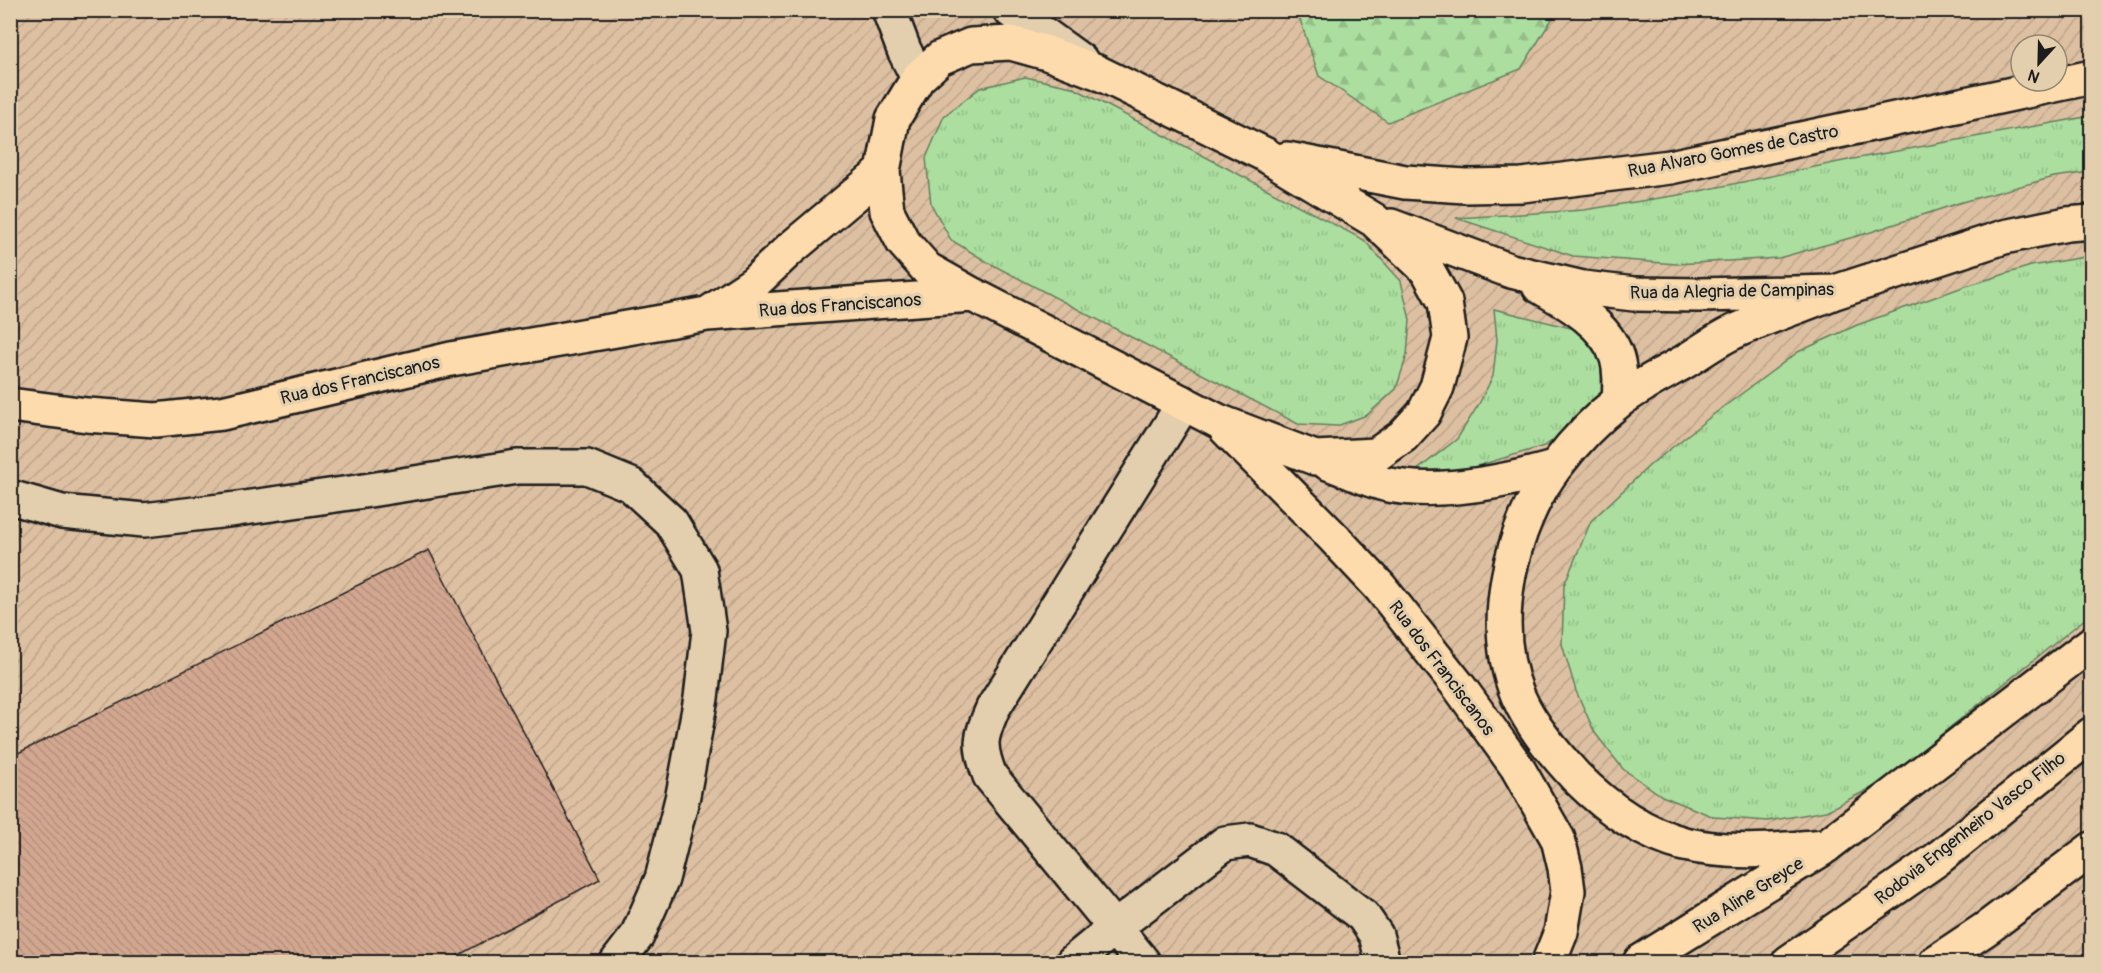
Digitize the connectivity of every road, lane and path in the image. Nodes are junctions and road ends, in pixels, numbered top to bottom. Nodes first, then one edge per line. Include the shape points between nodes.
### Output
1 (889, 10) edge
2 (1010, 10) edge
3 (1098, 72) junction
4 (2091, 77) edge
5 (918, 78) junction
6 (1264, 154) junction
7 (883, 171) junction
8 (1374, 220) junction
9 (2091, 222) edge
10 (1511, 271) junction
11 (1835, 292) junction
12 (973, 295) junction
13 (707, 314) junction
14 (1620, 400) junction
15 (1184, 403) junction
16 (10, 405) edge
17 (1218, 421) junction
18 (1316, 458) junction
19 (1554, 468) junction
20 (10, 497) edge
21 (2091, 643) edge
22 (2091, 734) edge
23 (1826, 846) junction
24 (2091, 849) edge
25 (1113, 928) junction
26 (617, 963) edge
27 (1073, 963) edge
28 (1143, 963) edge
29 (1383, 963) edge
30 (1549, 963) edge
31 (1640, 963) edge
32 (1789, 963) edge
33 (1936, 963) edge

1 - 5 street
2 - 3 street
3 - 5 main road via 1011,43 972,45 940,58
3 - 6 main road
4 - 6 main road, Rua Alvaro Gomes de Castro via 1670,167 1522,185 1405,182
5 - 7 main road via 893,118
6 - 8 main road
7 - 12 main road via 887,211 903,242 927,269
7 - 13 main road, Rua dos Franciscanos via 754,283
8 - 10 main road, Rua da Alegria de Campinas
8 - 18 main road via 1428,271 1445,302 1450,338 1437,387 1424,413 1403,436 1376,455
9 - 11 main road, Rua da Alegria de Campinas via 2004,237
10 - 11 main road, Rua da Alegria de Campinas via 1582,288 1634,294
10 - 14 main road via 1563,300 1606,336 1617,357
11 - 14 main road via 1736,331
12 - 13 main road, Rua dos Franciscanos
12 - 15 main road
13 - 16 main road, Rua dos Franciscanos via 451,359 222,413 156,420
14 - 19 main road
15 - 17 main road
15 - 25 street via 993,708 981,734 982,755 990,776
17 - 18 main road
17 - 30 main road, Rua dos Franciscanos via 1380,587 1517,767 1558,839 1565,867 1568,891 1561,932
18 - 19 main road via 1388,485 1425,488 1509,480
19 - 23 main road via 1519,534 1509,568 1504,614 1507,658 1518,695 1537,729 1585,786 1614,811 1647,830 1683,843 1730,851
20 - 26 street via 62,512 144,519 517,467 587,467 631,485 671,522 700,570 709,631 702,698 662,879 637,936
21 - 23 main road, Rua Aline Greyce
22 - 32 main road, Rodovia Engenheiro Vasco Filho via 1936,860
23 - 31 main road, Rua Aline Greyce
24 - 33 main road
25 - 27 street
25 - 28 street
25 - 29 street via 1225,843 1250,840 1276,849 1363,916 1376,935

